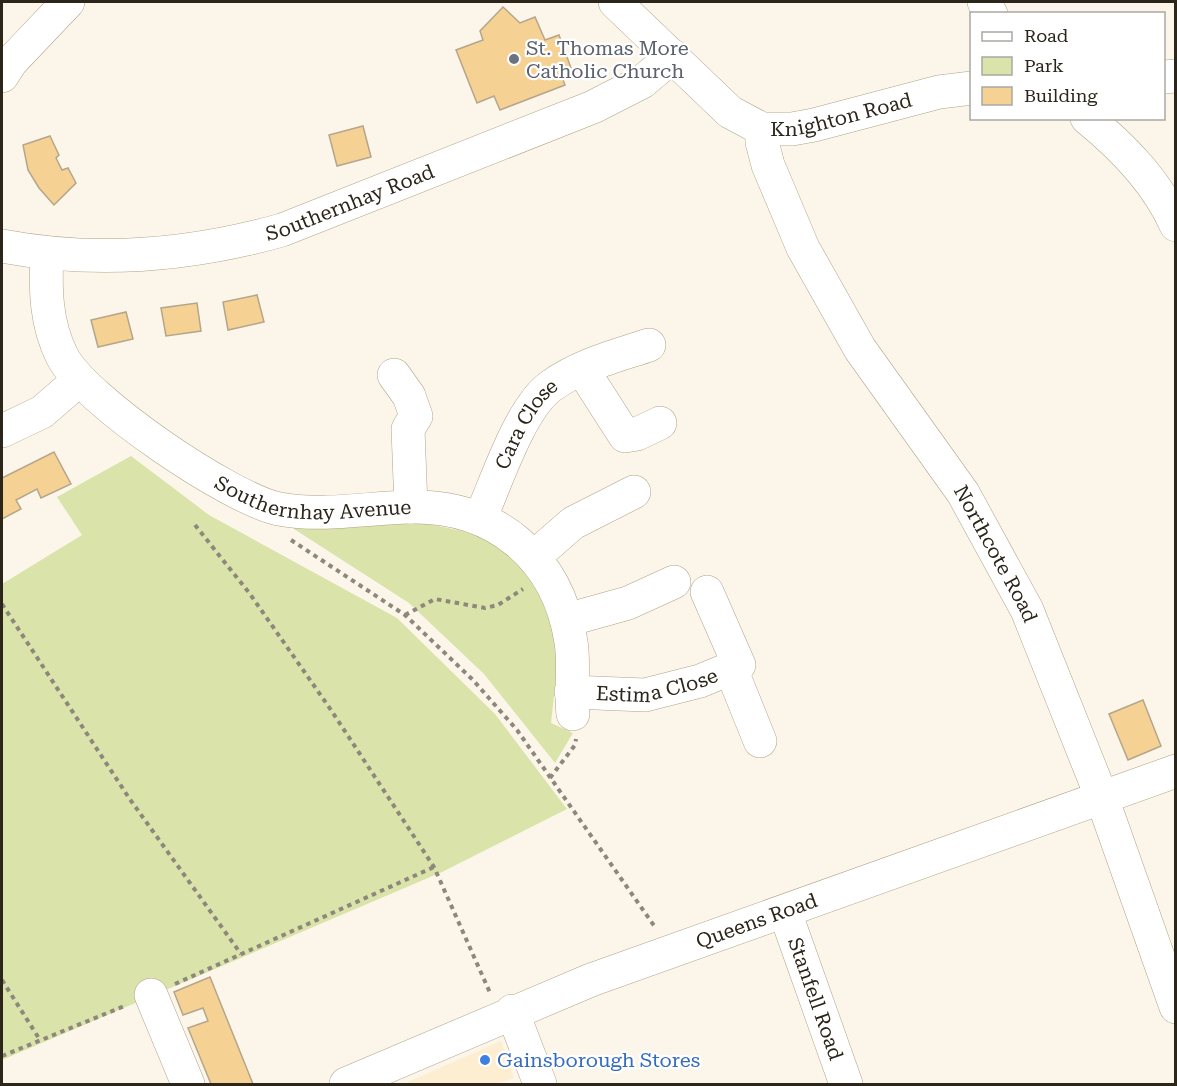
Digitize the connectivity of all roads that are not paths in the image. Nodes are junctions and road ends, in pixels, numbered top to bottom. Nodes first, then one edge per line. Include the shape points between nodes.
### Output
1 (68, 2) edge
2 (615, 2) edge
3 (673, 56) junction
4 (2, 76) edge
5 (970, 88) edge
6 (1092, 120) edge
7 (762, 129) junction
8 (1176, 225) edge
9 (2, 246) edge
10 (47, 254) junction
11 (649, 345) dead end
12 (593, 364) junction
13 (394, 375) dead end
14 (79, 380) junction
15 (660, 423) dead end
16 (2, 431) edge
17 (634, 492) dead end
18 (411, 507) junction
19 (480, 519) junction
20 (540, 564) junction
21 (674, 582) dead end
22 (707, 592) dead end
23 (567, 620) junction
24 (737, 677) junction
25 (572, 703) joint
26 (760, 741) dead end
27 (1176, 771) edge
28 (1102, 798) junction
29 (785, 912) junction
30 (151, 995) road end
31 (1176, 1007) edge
32 (506, 1014) junction
33 (188, 1084) edge
34 (346, 1084) edge
35 (540, 1084) edge
36 (846, 1084) edge

1 - 4 street
2 - 3 street, Knighton Road
3 - 7 street, Knighton Road via 730,112
3 - 10 street, Southernhay Road via 642,82 593,107 282,230 181,252 117,257
5 - 7 street, Knighton Road via 939,92 814,125
6 - 8 street via 1145,173
7 - 28 street, Northcote Road via 768,165 803,248 860,349 963,493 1028,610
9 - 10 street, Southernhay Road
10 - 14 street, Southernhay Avenue via 45,295 51,325 62,357
11 - 12 street, Cara Close
12 - 15 street via 626,436
12 - 19 street, Cara Close via 549,387 532,407
13 - 18 street via 409,396 416,416 408,429
14 - 16 street via 42,412
14 - 18 street, Southernhay Avenue via 95,396 200,472 242,495 279,509
17 - 20 street via 573,523
18 - 19 street, Southernhay Avenue via 459,510
19 - 20 street, Southernhay Avenue via 502,530
20 - 23 street, Southernhay Avenue
21 - 23 street via 628,603
22 - 24 street
23 - 25 street, Southernhay Avenue via 573,668
24 - 25 street, Estima Close via 700,681 645,695
24 - 26 street
27 - 28 street, Queens Road
28 - 29 street, Queens Road
28 - 31 street, Northcote Road
29 - 32 street, Queens Road
29 - 36 street, Stanfell Road
30 - 33 street
32 - 34 street, Queens Road
32 - 35 street

